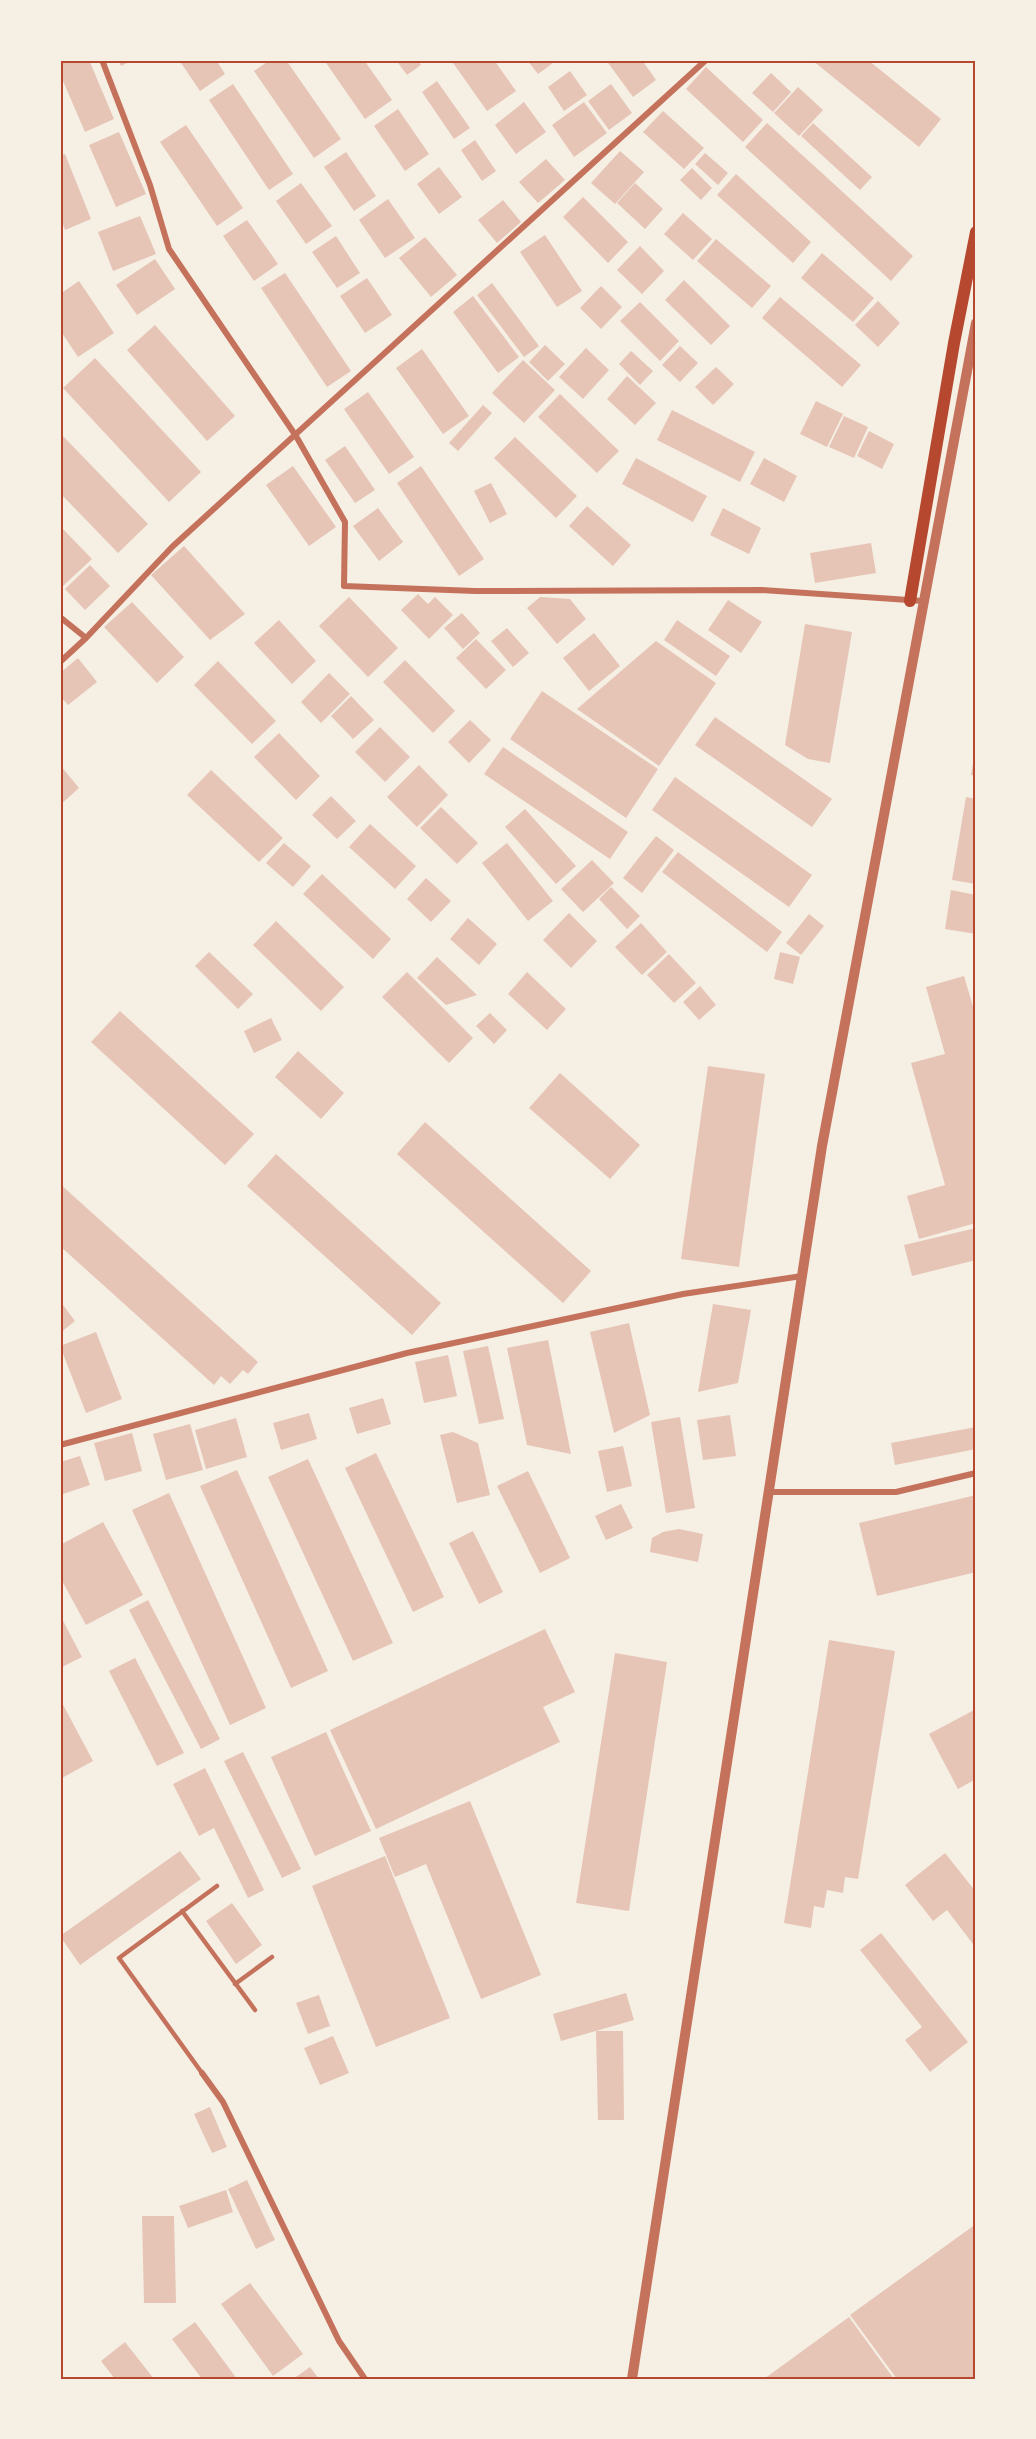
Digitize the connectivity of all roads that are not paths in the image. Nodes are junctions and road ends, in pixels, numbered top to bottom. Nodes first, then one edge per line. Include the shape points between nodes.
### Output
1 (102, 60) edge
2 (706, 60) edge
3 (976, 232) edge
4 (976, 323) edge
5 (296, 436) junction
6 (916, 601) junction
7 (60, 617) edge
8 (86, 638) junction
9 (60, 662) edge
10 (802, 1275) junction
11 (60, 1445) edge
12 (976, 1473) edge
13 (769, 1491) junction
14 (217, 1886) dead end
15 (182, 1911) junction
16 (272, 1957) dead end
17 (235, 1984) junction
18 (255, 2010) dead end
19 (202, 2073) joint
20 (365, 2379) edge
21 (632, 2379) edge

1 - 5 street via 150,185 169,249
2 - 5 street
3 - 6 main road via 954,344
4 - 6 street
5 - 6 street via 345,522 344,586 475,591 762,590
5 - 8 street via 172,547
6 - 10 street
7 - 8 street
8 - 9 street
10 - 11 street via 683,1294 407,1353
10 - 13 street
12 - 13 street via 896,1492
13 - 21 street
14 - 15 lane
15 - 17 lane
15 - 19 lane via 119,1958
16 - 17 lane
17 - 18 lane
19 - 20 street via 223,2102 339,2341

